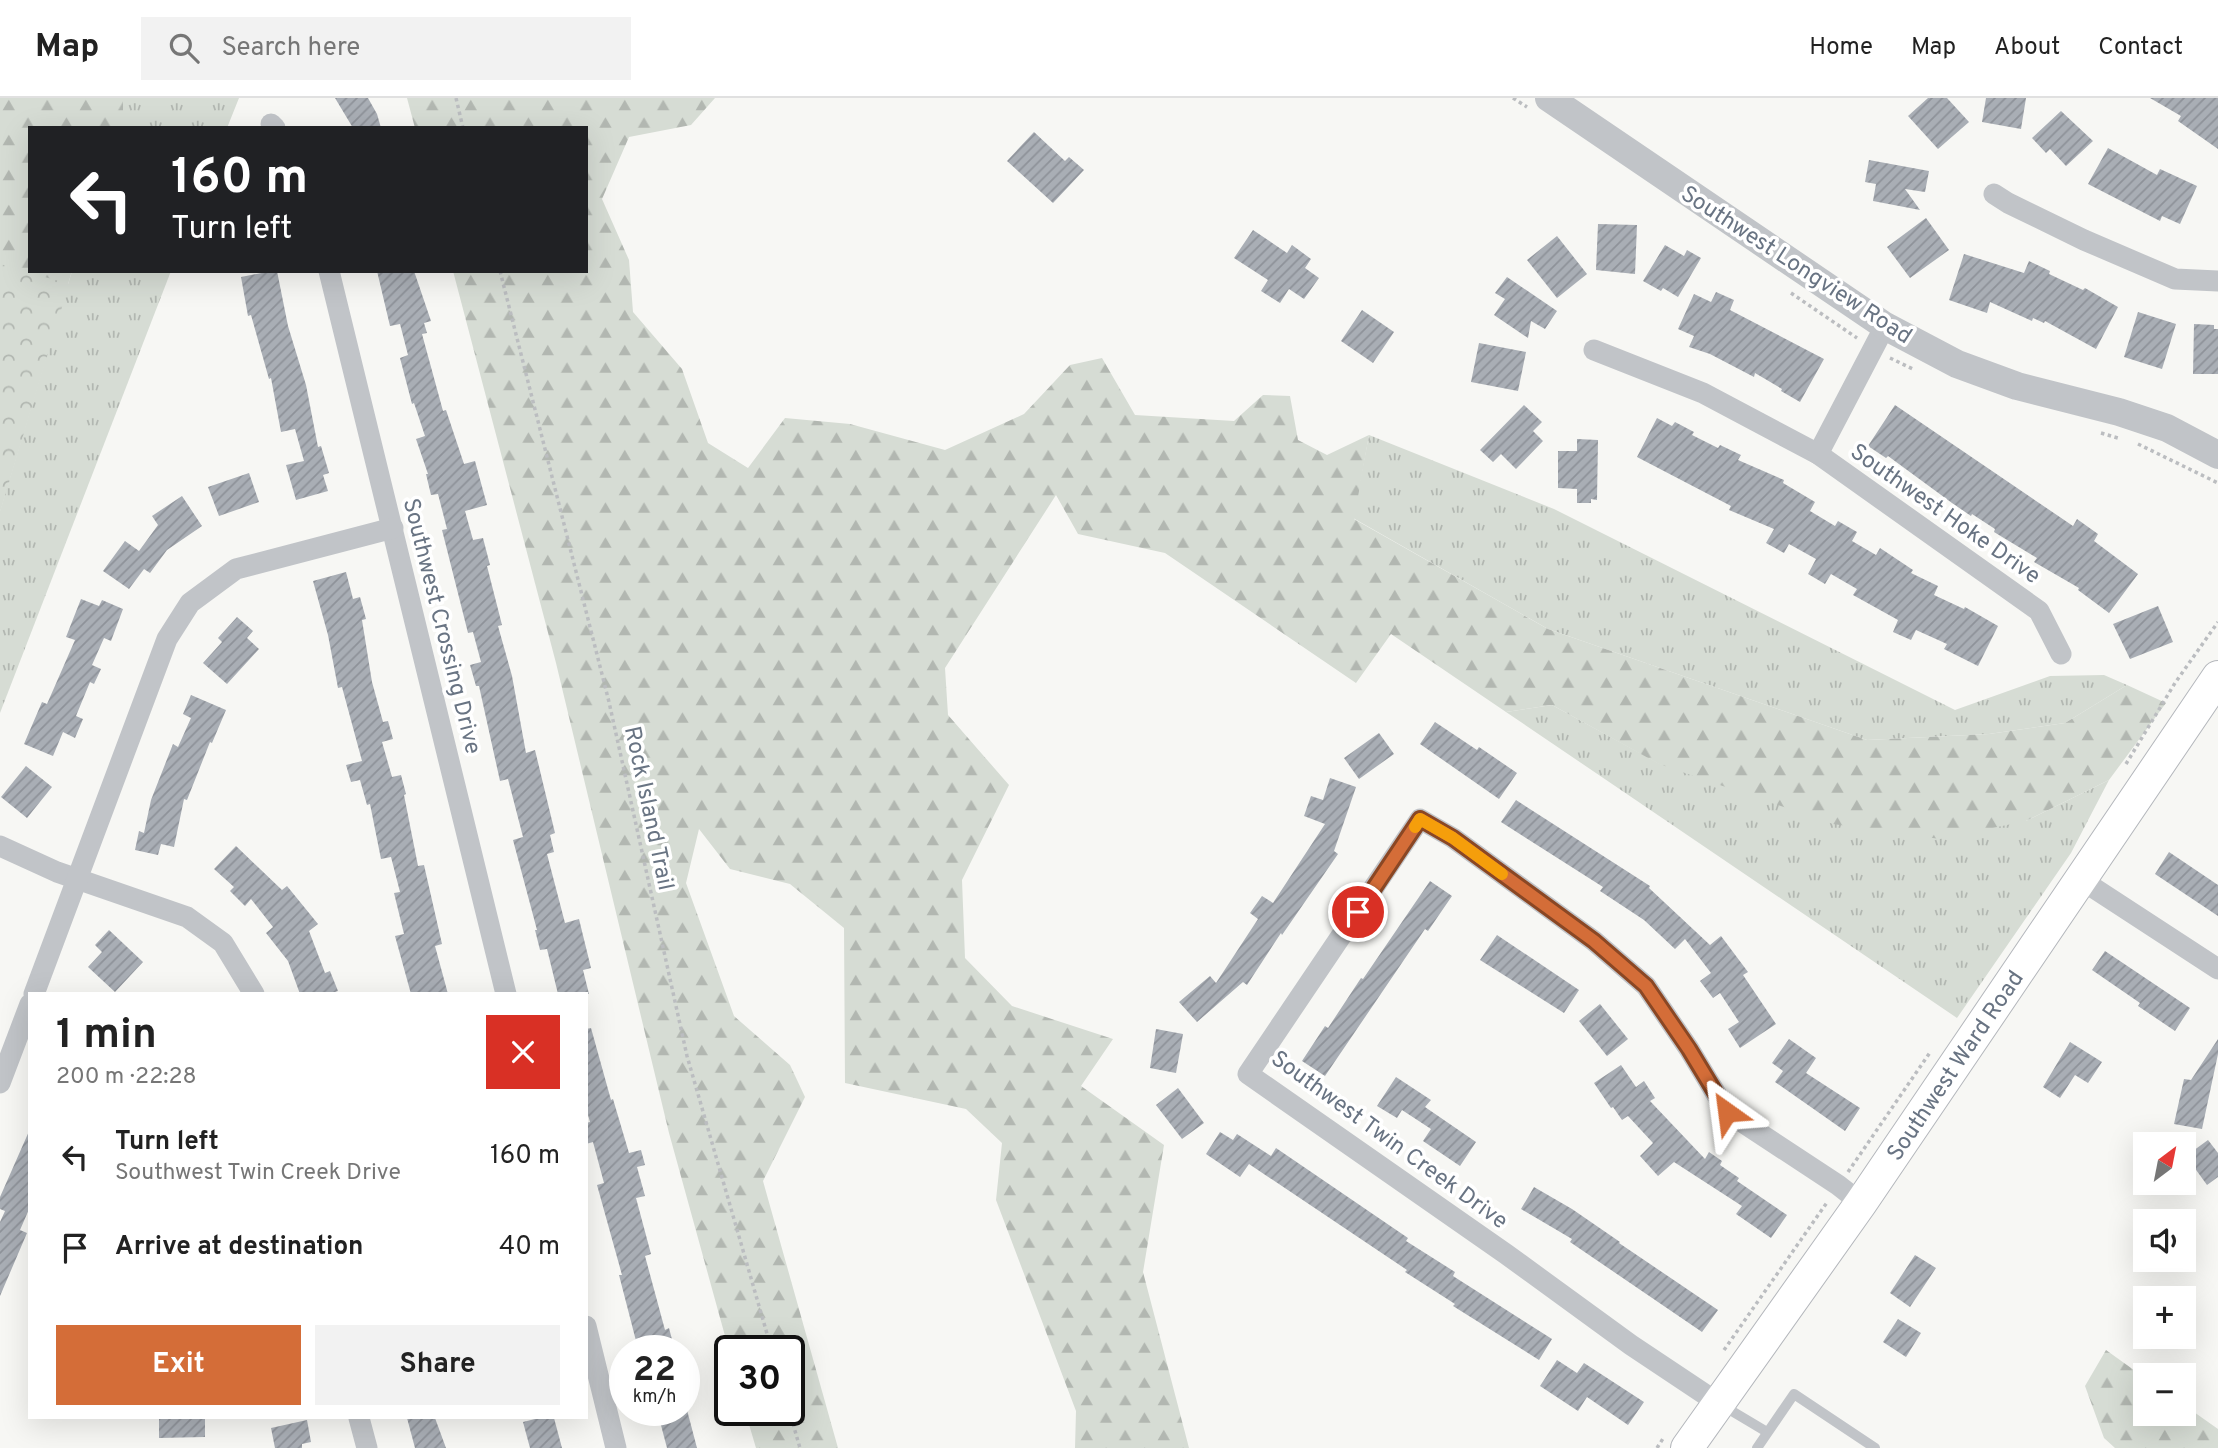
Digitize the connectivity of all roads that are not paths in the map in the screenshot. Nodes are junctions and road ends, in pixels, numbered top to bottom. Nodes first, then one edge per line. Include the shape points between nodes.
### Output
1 (1559, 101) edge
2 (1994, 194) dead end
3 (329, 273) edge
4 (2218, 281) edge
5 (1885, 326) junction
6 (1594, 350) dead end
7 (1818, 454) junction
8 (2218, 455) edge
9 (393, 528) junction
10 (2061, 654) dead end
11 (2218, 677) edge
12 (0, 846) edge
13 (2080, 878) junction
14 (77, 879) junction
15 (2218, 969) edge
16 (35, 992) edge
17 (253, 992) edge
18 (506, 992) edge
19 (28, 1009) edge
20 (0, 1083) edge
21 (1850, 1194) junction
22 (588, 1334) edge
23 (1718, 1403) junction
24 (359, 1419) edge
25 (1767, 1432) junction
26 (1679, 1438) edge
27 (367, 1448) edge
28 (616, 1448) edge
29 (1757, 1448) edge
30 (1875, 1448) edge

1 - 5 street, Southwest Longview Road
2 - 4 street via 2175,279
3 - 9 street, Southwest Crossing Drive
5 - 7 street, Southwest Hoke Drive
5 - 8 street, Southwest Longview Road via 1957,364 2017,386 2167,428
6 - 7 street, Southwest Hoke Drive via 1703,393
7 - 10 street, Southwest Hoke Drive via 2039,611
9 - 14 street via 236,569 190,603 167,639
9 - 18 street, Southwest Crossing Drive
11 - 13 main road, Southwest Ward Road
12 - 14 street
13 - 15 street
13 - 21 main road, Southwest Ward Road
14 - 16 street
14 - 17 street via 187,917 223,943
19 - 20 street
21 - 23 main road, Southwest Ward Road
21 - 23 street, Southwest Twin Creek Drive via 1727,1112 1646,986 1594,941 1420,819 1248,1074
22 - 28 street
23 - 25 lane
23 - 26 main road, Southwest Ward Road
24 - 27 street
25 - 29 lane
25 - 30 lane via 1794,1394

